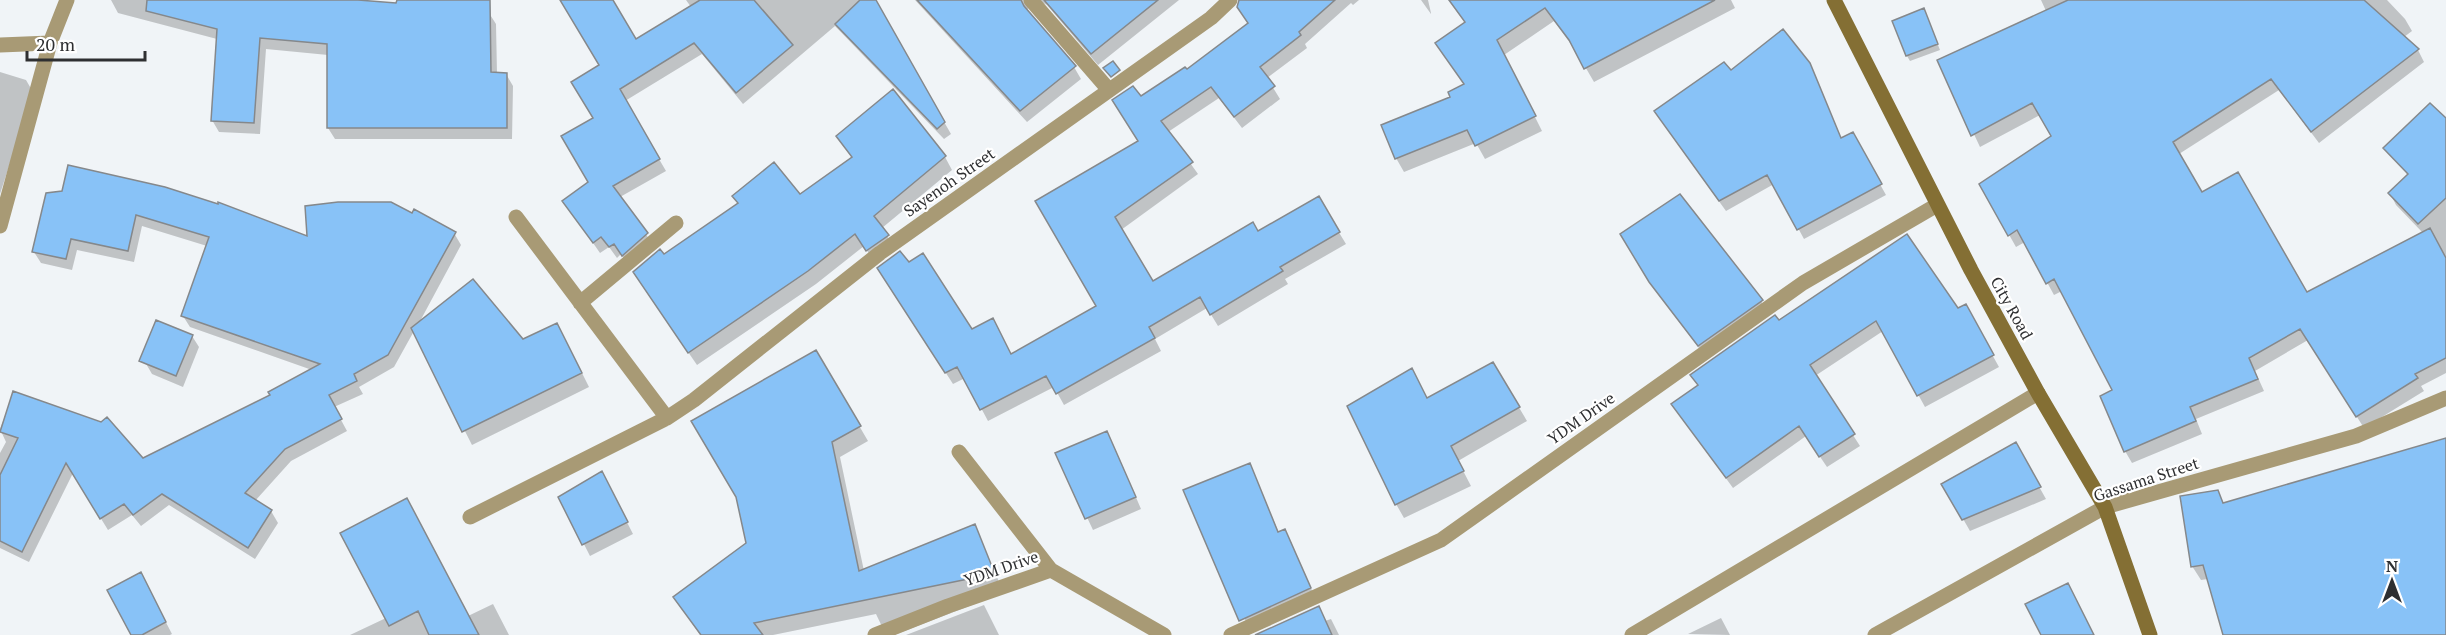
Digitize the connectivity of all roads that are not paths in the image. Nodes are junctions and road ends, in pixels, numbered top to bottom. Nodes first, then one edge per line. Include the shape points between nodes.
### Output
1 (67, 0) edge
2 (1032, 0) edge
3 (1230, 0) edge
4 (1834, 0) edge
5 (50, 43) junction
6 (0, 45) edge
7 (1109, 90) junction
8 (1937, 205) junction
9 (516, 217) dead end
10 (676, 223) dead end
11 (0, 226) edge
12 (580, 303) junction
13 (2038, 393) junction
14 (2446, 398) edge
15 (667, 418) junction
16 (959, 452) dead end
17 (2105, 507) junction
18 (470, 517) dead end
19 (1051, 570) junction
20 (875, 635) edge
21 (1164, 635) edge
22 (1231, 635) edge
23 (1632, 635) edge
24 (1875, 635) edge
25 (2150, 635) edge

1 - 5 street
2 - 7 street
3 - 7 street, Sayenoh Street
4 - 8 main road, City Road
5 - 6 street
5 - 11 street
7 - 15 street, Sayenoh Street via 880,253
8 - 13 main road, City Road
8 - 22 street, YDM Drive via 1803,283 1441,540
9 - 12 street
10 - 12 street
12 - 15 street
13 - 17 main road, City Road
13 - 23 street
14 - 17 street, Gassama Street via 2356,436
15 - 18 street, Sayenoh Street
16 - 19 street
17 - 24 street, Gassama Street
17 - 25 main road, City Road
19 - 20 street, YDM Drive
19 - 21 street, YDM Drive

